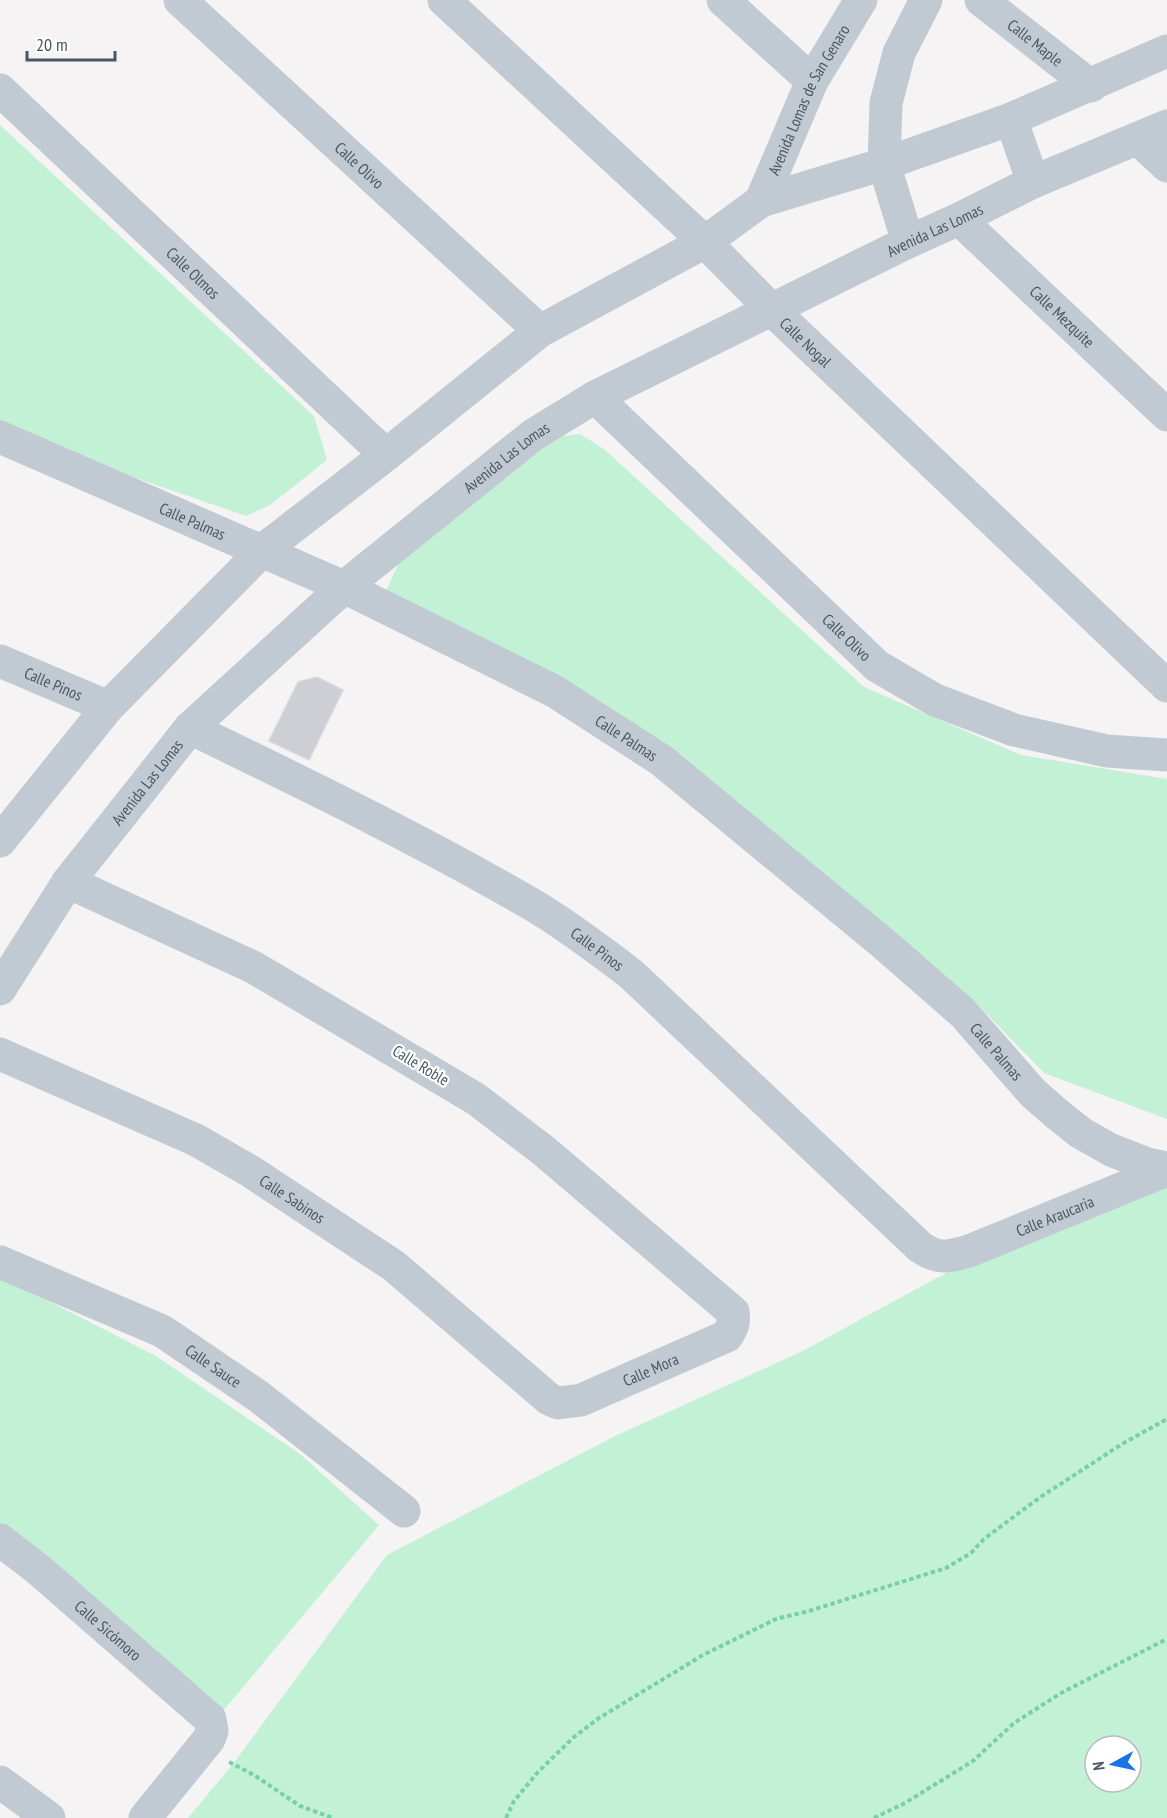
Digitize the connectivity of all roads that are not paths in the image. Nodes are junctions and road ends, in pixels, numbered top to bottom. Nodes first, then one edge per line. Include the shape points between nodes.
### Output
1 (180, 0) edge
2 (444, 0) edge
3 (723, 0) edge
4 (861, 0) edge
5 (926, 0) edge
6 (981, 0) edge
7 (1167, 51) edge
8 (812, 81) junction
9 (1091, 86) junction
10 (0, 90) edge
11 (1011, 120) junction
12 (1153, 133) edge
13 (884, 164) junction
14 (1167, 166) edge
15 (1033, 182) junction
16 (761, 201) junction
17 (959, 219) junction
18 (705, 242) junction
19 (908, 242) junction
20 (771, 309) junction
21 (540, 331) junction
22 (595, 397) junction
23 (1167, 415) edge
24 (0, 437) edge
25 (386, 455) junction
26 (263, 550) junction
27 (344, 586) junction
28 (0, 661) edge
29 (1167, 686) edge
30 (108, 707) junction
31 (190, 728) junction
32 (1167, 755) edge
33 (0, 841) edge
34 (68, 882) junction
35 (0, 989) edge
36 (0, 1054) edge
37 (1167, 1169) edge
38 (942, 1257) joint
39 (0, 1262) edge
40 (733, 1312) joint
41 (549, 1399) joint
42 (404, 1511) dead end
43 (0, 1540) edge
44 (0, 1782) edge
45 (49, 1818) edge
46 (145, 1818) edge

1 - 21 street, Calle Olivo
2 - 18 street, Calle Nogal
3 - 8 street
4 - 8 street, Avenida Lomas de San Genaro
5 - 13 street via 899,52 886,104
6 - 9 street, Calle Maple
7 - 9 street
8 - 16 street, Avenida Lomas de San Genaro
9 - 11 street
10 - 25 street, Calle Olmos
11 - 13 street
11 - 15 street
12 - 14 street
12 - 15 street, Avenida Las Lomas
13 - 16 street
13 - 19 street
15 - 17 street, Avenida Las Lomas
16 - 18 street
17 - 19 street, Avenida Las Lomas
17 - 23 street, Calle Mezquite
18 - 20 street, Calle Nogal
18 - 21 street
19 - 20 street, Avenida Las Lomas
20 - 22 street, Avenida Las Lomas
20 - 29 street, Calle Nogal
21 - 25 street
22 - 27 street, Avenida Las Lomas via 532,435
22 - 32 street, Calle Olivo via 877,666 935,700 1014,730 1107,751
24 - 26 street, Calle Palmas
25 - 26 street
26 - 27 street, Calle Palmas
26 - 30 street
27 - 31 street, Avenida Las Lomas
27 - 37 street, Calle Palmas via 554,691 661,760 963,1013 1033,1093 1057,1114 1111,1150
28 - 30 street, Calle Pinos
30 - 33 street
31 - 34 street, Avenida Las Lomas
31 - 38 street, Calle Pinos via 393,828 582,937 631,974 920,1247
34 - 35 street, Avenida Las Lomas
34 - 40 street, Calle Roble via 253,967 477,1099 544,1150
36 - 41 street, Calle Sabinos via 196,1140 250,1171 394,1266
37 - 38 street, Calle Araucaria via 969,1251
39 - 42 street, Calle Sauce via 162,1330 258,1396
40 - 41 street, Calle Mora via 735,1321 727,1336 580,1400 558,1403
43 - 46 street, Calle Sicómoro via 204,1713 212,1725 209,1739
44 - 45 street

